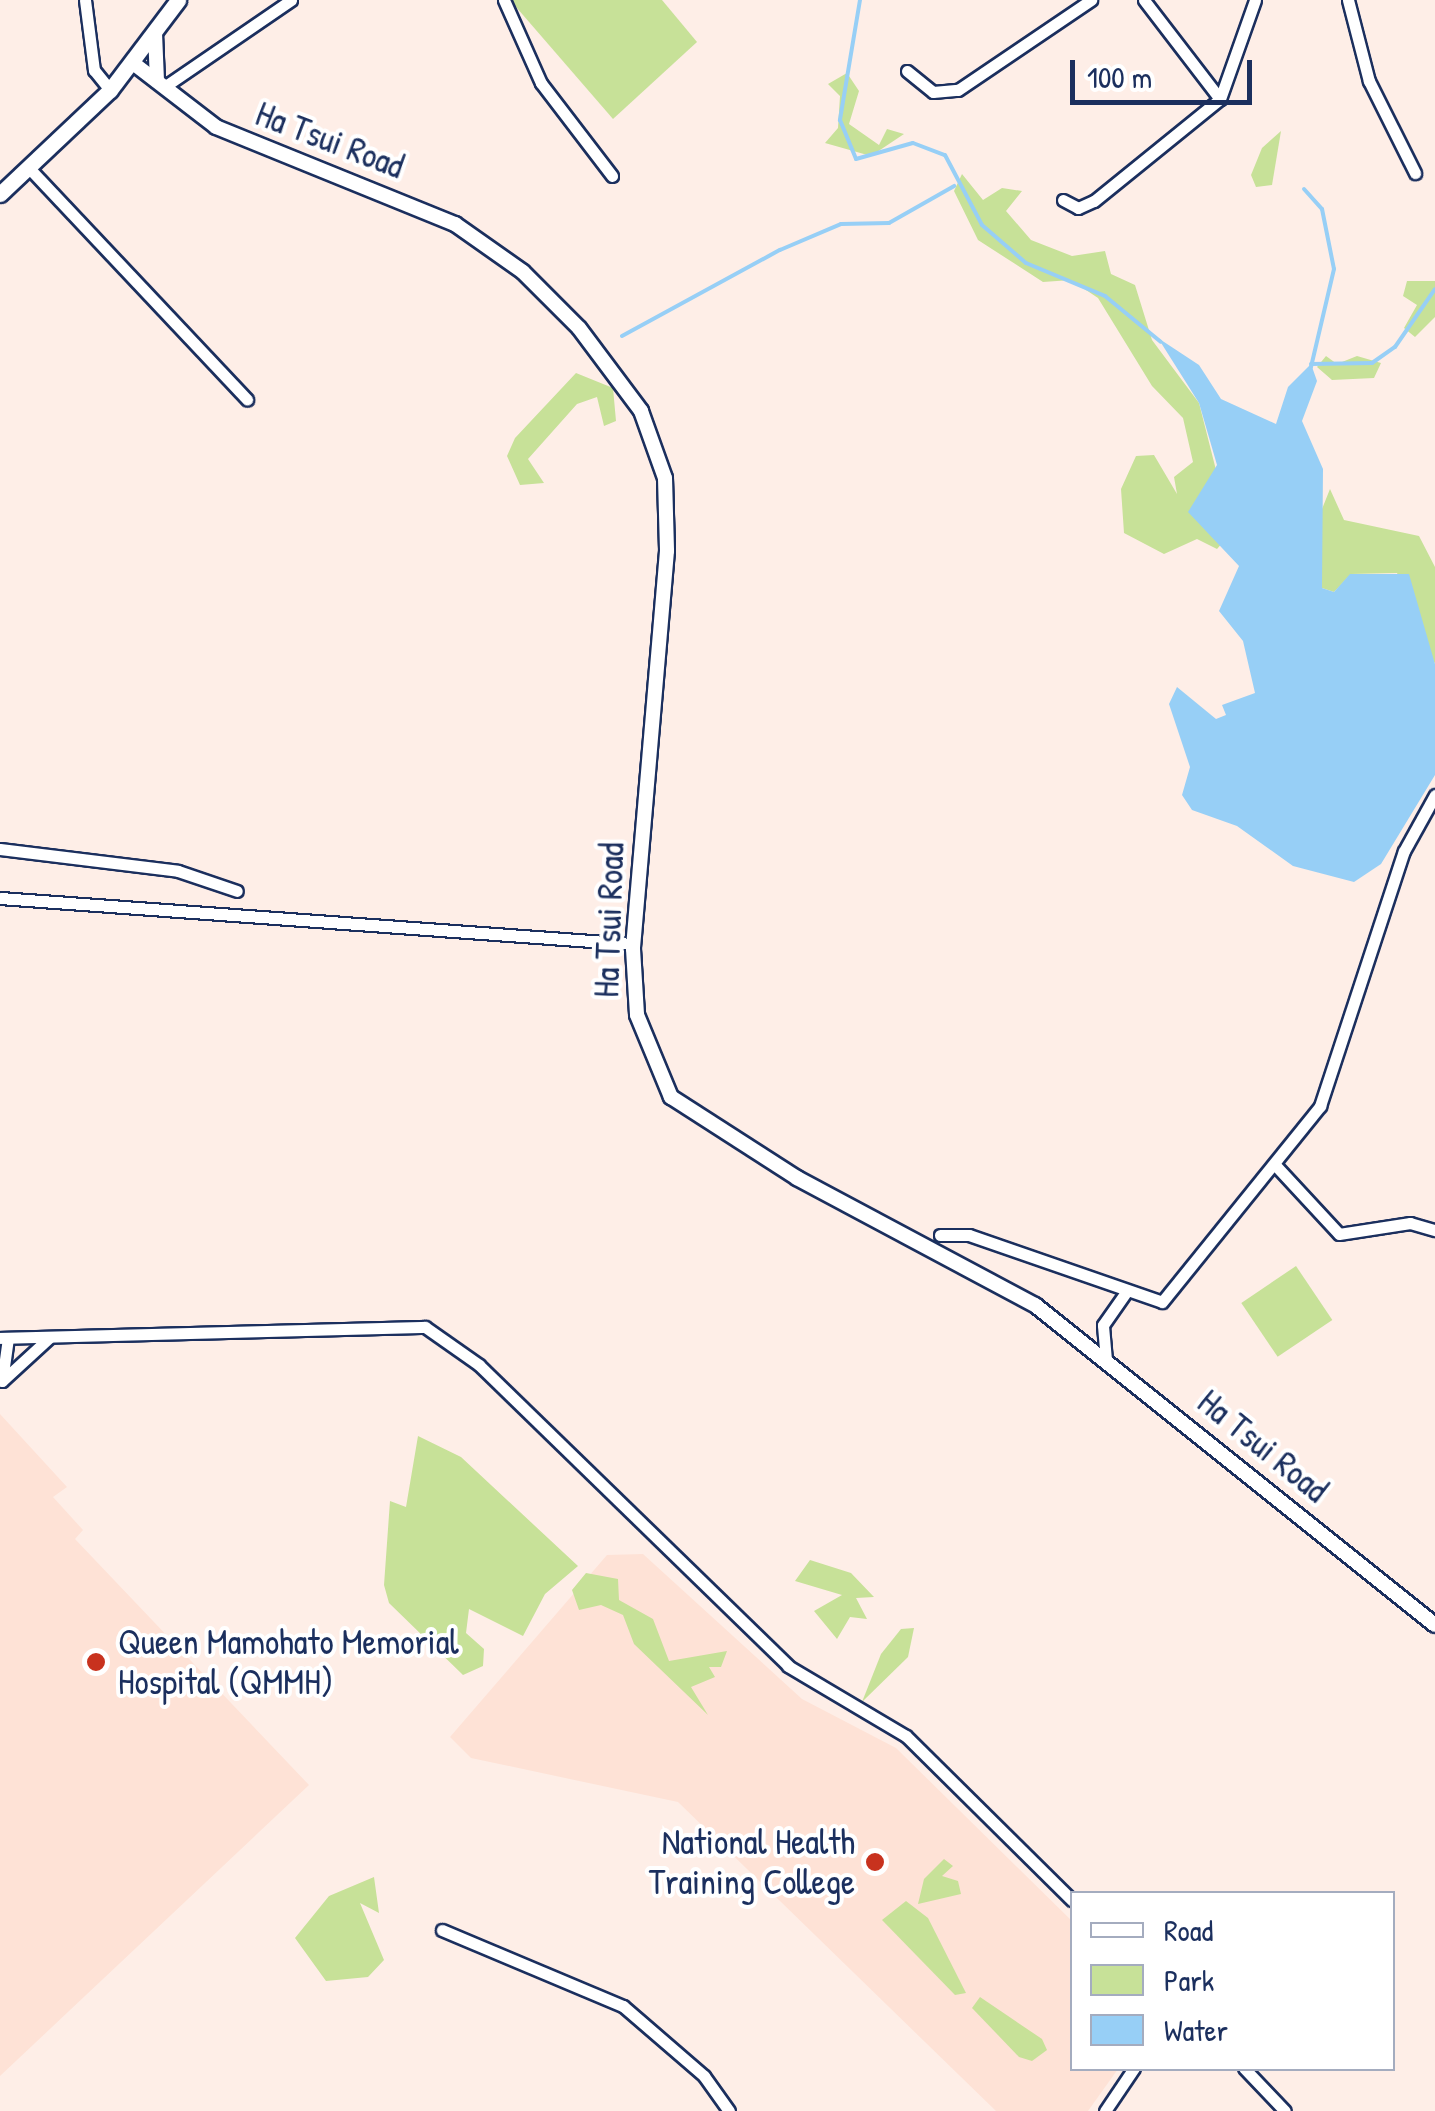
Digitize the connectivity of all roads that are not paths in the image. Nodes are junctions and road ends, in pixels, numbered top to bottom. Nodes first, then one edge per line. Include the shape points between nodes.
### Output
1 (84, 0) edge
2 (178, 0) edge
3 (292, 0) edge
4 (504, 0) edge
5 (1091, 0) edge
6 (1144, 0) edge
7 (1255, 0) edge
8 (1348, 0) edge
9 (155, 33) junction
10 (133, 62) junction
11 (908, 71) dead end
12 (160, 84) junction
13 (110, 90) junction
14 (1220, 99) junction
15 (29, 168) junction
16 (1414, 173) dead end
17 (612, 176) dead end
18 (0, 194) edge
19 (1063, 200) dead end
20 (246, 399) dead end
21 (1435, 795) edge
22 (0, 849) edge
23 (237, 890) dead end
24 (0, 898) edge
25 (633, 944) junction
26 (1277, 1167) junction
27 (1435, 1230) edge
28 (940, 1236) dead end
29 (1126, 1294) junction
30 (4, 1338) edge
31 (49, 1338) junction
32 (1106, 1360) junction
33 (1, 1380) edge
34 (1435, 1624) edge
35 (1070, 1898) edge
36 (442, 1930) dead end
37 (1132, 2071) edge
38 (1247, 2071) edge
39 (729, 2111) edge
40 (1105, 2111) edge
41 (1285, 2111) edge

1 - 13 street via 94,70
2 - 9 main road
3 - 12 street
4 - 17 street via 541,83
5 - 11 street via 958,90 933,92
6 - 14 street
7 - 14 street
8 - 16 street via 1369,82
9 - 10 main road
9 - 12 street
10 - 12 street, Ha Tsui Road
10 - 13 main road
12 - 25 street, Ha Tsui Road via 216,127 455,224 524,272 579,328 641,411 665,478 667,550
13 - 15 main road
14 - 19 street via 1094,200 1078,208
15 - 18 main road
15 - 20 street
21 - 26 street via 1404,850 1342,1060
22 - 23 street via 178,871
24 - 25 street
25 - 32 street, Ha Tsui Road via 637,1015 671,1097 797,1178 1036,1304
26 - 27 street via 1340,1234 1410,1223
26 - 29 street via 1162,1302
28 - 29 street via 969,1236
29 - 32 street via 1103,1325
30 - 31 street
30 - 33 street
31 - 33 street
31 - 35 street via 387,1326 425,1327 449,1340 788,1666 906,1736
32 - 34 street, Ha Tsui Road
36 - 39 street via 623,2006 704,2076
37 - 40 street
38 - 41 street

